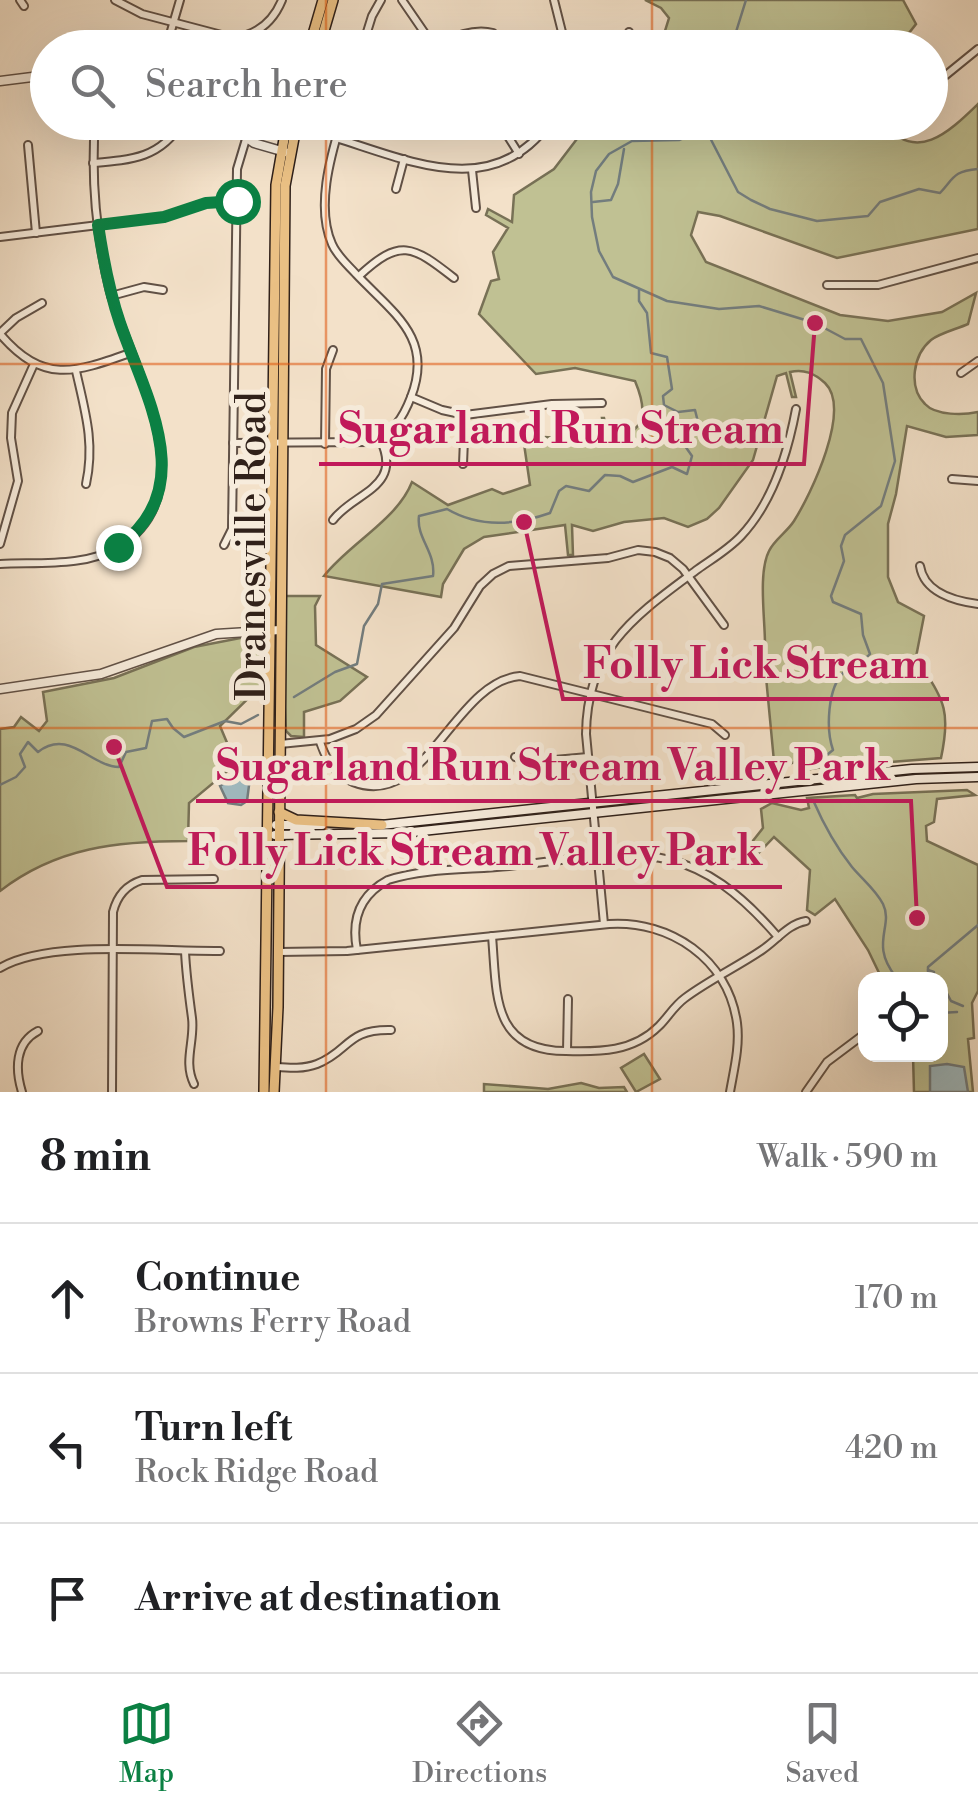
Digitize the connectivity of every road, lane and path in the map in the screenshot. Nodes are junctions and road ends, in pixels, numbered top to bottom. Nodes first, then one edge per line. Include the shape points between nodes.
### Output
1 (116, 0) edge
2 (180, 0) edge
3 (282, 0) edge
4 (323, 0) edge
5 (333, 0) edge
6 (382, 0) edge
7 (402, 0) edge
8 (554, 0) edge
9 (173, 23) junction
10 (171, 30) edge
11 (198, 30) edge
12 (256, 30) edge
13 (314, 30) edge
14 (325, 30) edge
15 (368, 30) edge
16 (423, 30) edge
17 (562, 30) edge
18 (978, 50) edge
19 (948, 74) edge
20 (30, 77) edge
21 (0, 81) edge
22 (94, 140) edge
23 (170, 140) edge
24 (246, 140) edge
25 (249, 140) edge
26 (285, 140) edge
27 (289, 140) edge
28 (336, 140) edge
29 (343, 140) edge
30 (510, 140) edge
31 (533, 140) edge
32 (28, 146) dead end
33 (284, 152) junction
34 (519, 154) junction
35 (404, 158) junction
36 (93, 163) junction
37 (472, 170) junction
38 (396, 189) dead end
39 (237, 201) junction
40 (476, 208) dead end
41 (98, 225) junction
42 (36, 233) junction
43 (0, 237) edge
44 (978, 258) edge
45 (358, 276) junction
46 (454, 278) dead end
47 (827, 284) dead end
48 (163, 290) dead end
49 (112, 296) junction
50 (42, 303) dead end
51 (0, 334) edge
52 (332, 350) dead end
53 (130, 352) junction
54 (978, 361) edge
55 (34, 364) junction
56 (76, 371) junction
57 (961, 374) dead end
58 (411, 397) junction
59 (602, 403) dead end
60 (796, 408) dead end
61 (465, 415) junction
62 (380, 439) junction
63 (234, 443) junction
64 (276, 444) junction
65 (325, 444) junction
66 (463, 464) dead end
67 (952, 479) dead end
68 (978, 481) edge
69 (86, 484) dead end
70 (333, 520) dead end
71 (0, 544) edge
72 (224, 545) dead end
73 (0, 564) edge
74 (920, 566) dead end
75 (688, 576) junction
76 (978, 604) edge
77 (724, 625) dead end
78 (275, 630) junction
79 (0, 689) edge
80 (590, 692) junction
81 (725, 735) dead end
82 (320, 742) junction
83 (280, 744) junction
84 (514, 756) dead end
85 (588, 756) junction
86 (978, 767) edge
87 (978, 777) edge
88 (787, 788) junction
89 (591, 802) junction
90 (279, 812) junction
91 (592, 813) junction
92 (382, 825) junction
93 (274, 830) junction
94 (597, 857) junction
95 (214, 879) dead end
96 (806, 922) dead end
97 (604, 924) junction
98 (492, 936) junction
99 (778, 937) junction
100 (357, 950) junction
101 (113, 951) junction
102 (220, 951) dead end
103 (185, 952) junction
104 (278, 952) junction
105 (0, 968) edge
106 (720, 976) junction
107 (568, 1000) dead end
108 (38, 1030) dead end
109 (391, 1030) dead end
110 (858, 1038) edge
111 (568, 1052) junction
112 (276, 1067) junction
113 (194, 1084) dead end
114 (22, 1092) edge
115 (112, 1092) edge
116 (264, 1092) edge
117 (274, 1092) edge
118 (730, 1092) edge
119 (806, 1092) edge

1 - 9 street
2 - 9 street
3 - 12 street
4 - 13 main road
5 - 14 main road
6 - 15 street
7 - 16 street
8 - 17 street
9 - 10 street
9 - 11 street
18 - 19 street
20 - 21 main road
22 - 36 street
23 - 36 street via 148,156
24 - 39 street
25 - 33 main road
26 - 33 main road, Dranesville Road
27 - 33 main road, Dranesville Road
28 - 45 street via 327,228
29 - 35 street
30 - 34 street
31 - 34 street
32 - 42 street
33 - 64 main road, Dranesville Road
34 - 37 street
35 - 37 street
35 - 38 street
36 - 41 street
37 - 40 street
39 - 41 street
39 - 63 street
41 - 42 street
41 - 49 street
42 - 43 street
44 - 47 street via 878,285
45 - 46 street via 402,249 422,253
45 - 58 street via 415,341 420,368
48 - 49 street
49 - 53 street
50 - 51 street
51 - 55 street
52 - 65 street
53 - 56 street
53 - 73 street via 162,444 161,477 145,521 127,541 96,557
54 - 57 street
55 - 56 street
55 - 71 street via 12,413 18,482
56 - 69 street via 90,426
58 - 61 street
58 - 62 street via 400,422
59 - 61 street
60 - 75 street via 776,478 748,527
61 - 66 street
62 - 65 street
62 - 70 street via 387,455 380,480
63 - 64 street
63 - 72 street via 232,528
64 - 65 street
64 - 78 main road, Dranesville Road
67 - 68 street
74 - 76 street via 929,585
75 - 77 street
75 - 80 street via 624,627
75 - 82 street via 670,558 646,550 501,570 480,586 454,628 376,715
78 - 79 main road via 216,634 119,669
78 - 83 main road, Dranesville Road
78 - 93 main road, Dranesville Road
80 - 81 street via 712,724
80 - 82 street via 528,676 496,682 409,774 381,786 339,774
80 - 85 street
82 - 83 street
83 - 90 main road, Dranesville Road
84 - 85 street via 532,762
85 - 89 street
86 - 88 main road via 847,776
87 - 88 main road
88 - 89 main road
88 - 91 main road
89 - 91 street
89 - 92 main road
90 - 92 main road via 296,820
90 - 93 main road, Dranesville Road
91 - 93 main road via 373,835
91 - 94 street
92 - 93 main road
93 - 104 main road, Dranesville Road
93 - 116 main road, Dranesville Road
94 - 97 street
94 - 99 street via 656,856 702,870 743,898
94 - 100 street via 388,880 360,905
95 - 101 street via 131,884 115,905
96 - 99 street
97 - 98 street
97 - 106 street via 647,926 675,936
98 - 100 street
98 - 111 street via 506,1024 534,1048
99 - 106 street
100 - 104 street
101 - 103 street
101 - 105 street via 46,952
101 - 115 street
102 - 103 street
103 - 113 street via 192,1019 188,1073
104 - 112 main road, Dranesville Road
106 - 111 street via 635,1043
106 - 118 street via 738,1030
107 - 111 street
108 - 114 street via 21,1047
109 - 112 street via 356,1035 314,1065
110 - 119 street via 827,1062
112 - 117 main road, Dranesville Road

